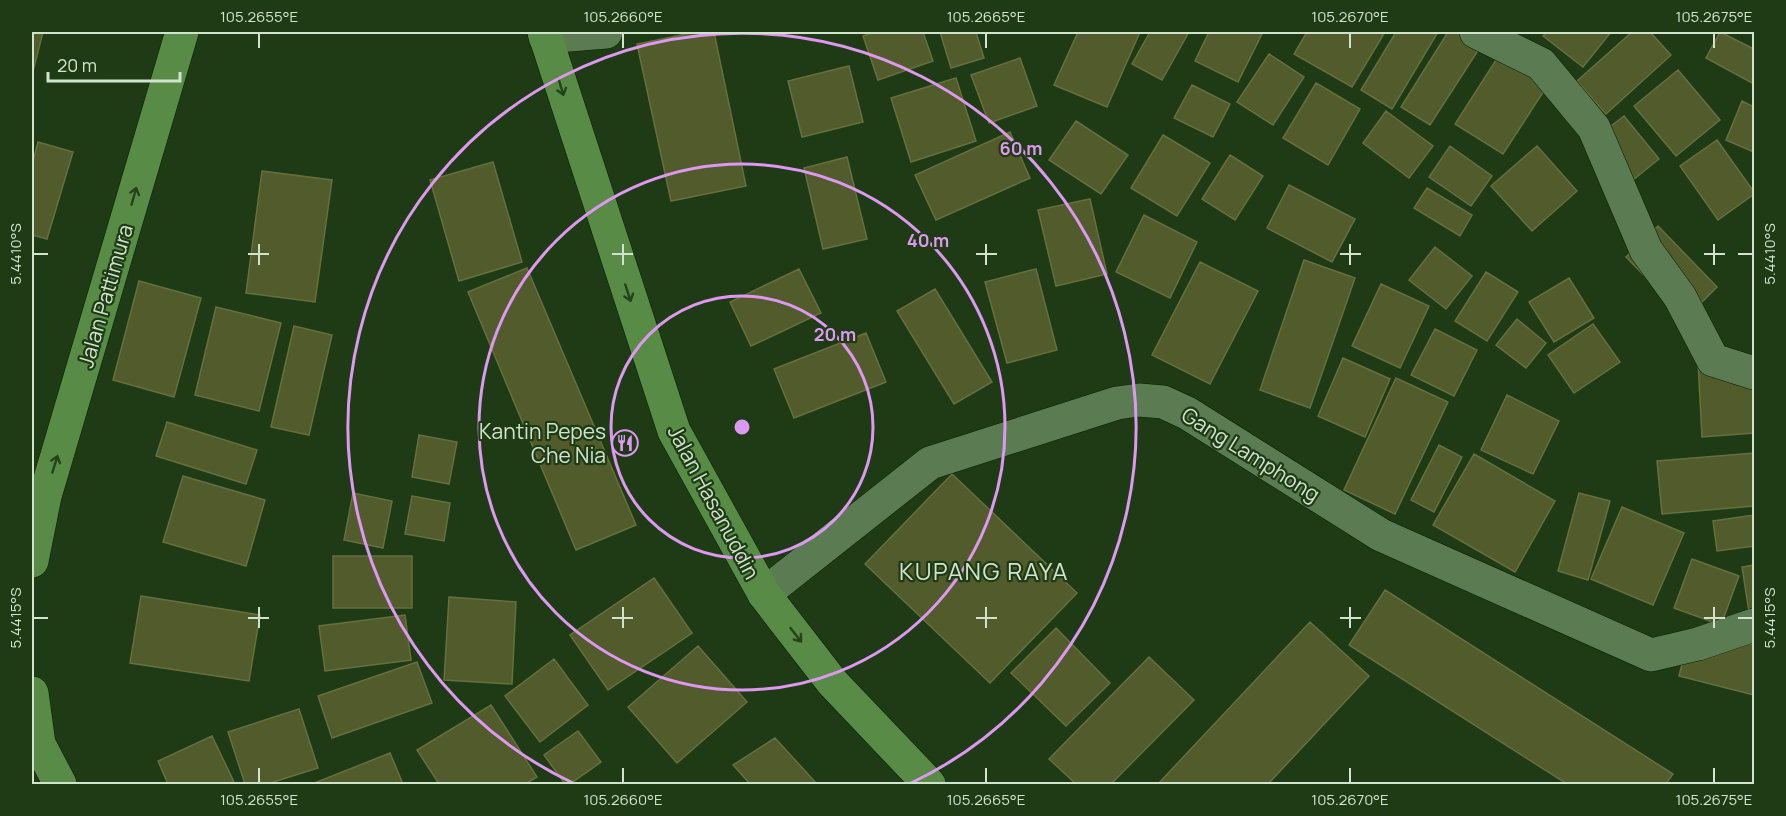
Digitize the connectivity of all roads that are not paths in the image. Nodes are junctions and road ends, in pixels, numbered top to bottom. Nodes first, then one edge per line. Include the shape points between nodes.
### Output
1 (182, 32) edge
2 (606, 32) edge
3 (1476, 32) edge
4 (545, 34) edge
5 (1755, 373) edge
6 (38, 494) edge
7 (32, 561) edge
8 (764, 594) junction
9 (1755, 625) edge
10 (32, 693) edge
11 (60, 784) edge
12 (929, 784) edge

6 -> 1 main road, Jalan Pattimura
2 - 4 street
3 - 5 street via 1541,64 1594,128 1646,250 1680,297 1713,360
4 -> 8 main road, Jalan Hasanuddin via 674,431
6 - 7 main road, Jalan Pattimura
8 - 9 street, Gang Lamphong via 930,463 1067,418 1138,400 1162,402 1187,413 1381,535 1652,655
8 -> 12 main road, Jalan Hasanuddin via 832,682
10 - 11 main road via 39,744

